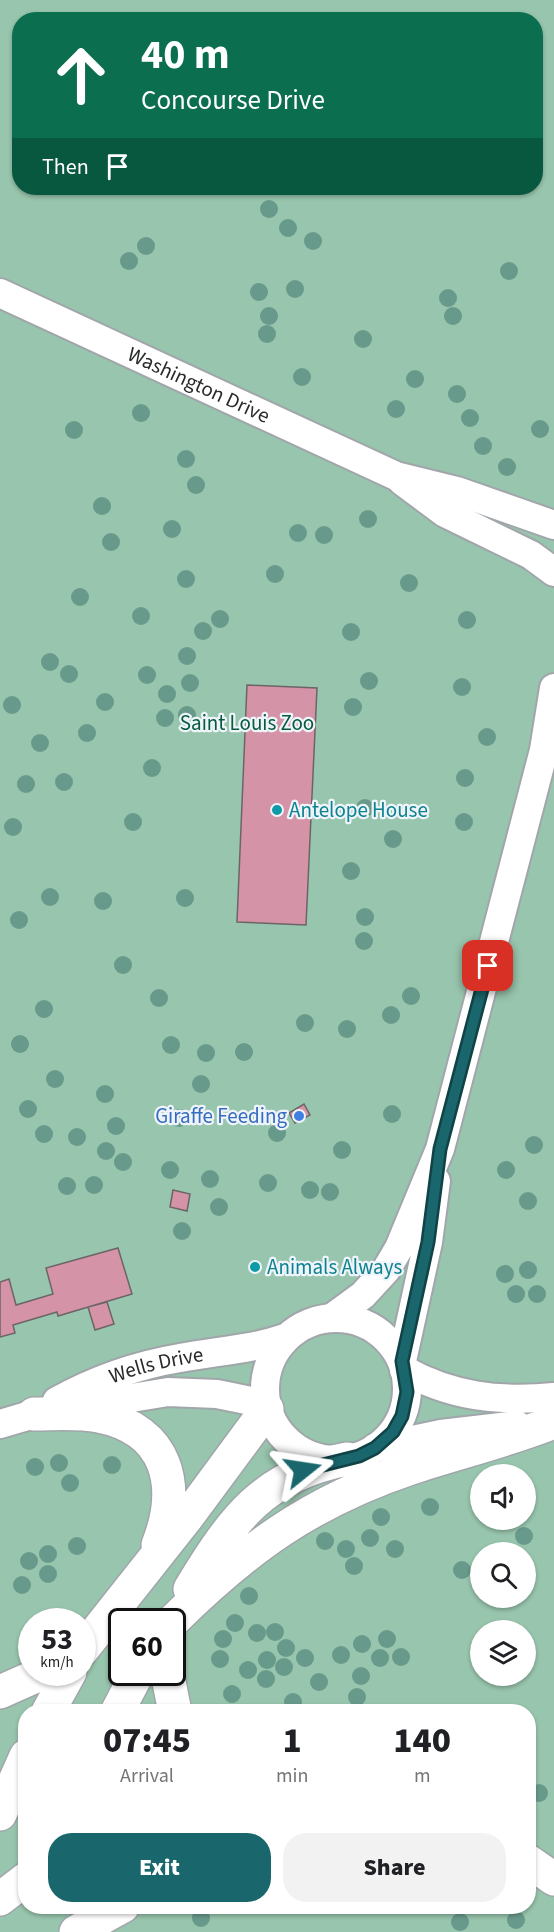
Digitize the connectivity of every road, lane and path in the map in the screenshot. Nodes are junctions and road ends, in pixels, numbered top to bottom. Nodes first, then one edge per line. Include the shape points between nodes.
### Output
1 (0, 293) edge
2 (396, 476) junction
3 (554, 525) edge
4 (554, 572) edge
5 (554, 688) edge
6 (549, 740) edge
7 (440, 1149) junction
8 (333, 1317) junction
9 (285, 1338) junction
10 (403, 1365) junction
11 (554, 1397) edge
12 (266, 1406) junction
13 (34, 1414) junction
14 (554, 1421) edge
15 (0, 1424) edge
16 (361, 1454) junction
17 (151, 1564) junction
18 (180, 1608) edge
19 (186, 1608) edge
20 (96, 1633) edge
21 (18, 1684) edge
22 (62, 1686) edge
23 (131, 1686) edge
24 (170, 1686) edge
25 (0, 1692) edge
26 (52, 1704) edge
27 (121, 1704) edge
28 (173, 1704) edge
29 (18, 1774) edge
30 (0, 1815) edge
31 (536, 1867) edge
32 (554, 1879) edge
33 (18, 1885) edge
34 (0, 1899) edge
35 (108, 1914) edge
36 (83, 1928) edge

1 - 2 street, Washington Drive
2 - 3 street, Washington Drive via 457,491
2 - 4 street, Washington Drive via 445,513 531,555
5 - 6 street
6 - 7 street
7 - 8 street via 386,1270 363,1295
7 - 10 street via 428,1242
8 - 9 street via 309,1323
8 - 10 street via 375,1329 386,1338
9 - 12 street via 268,1364
9 - 13 street, Wells Drive via 136,1369 97,1382
10 - 11 street via 438,1386 474,1396 513,1400
10 - 16 street via 407,1392 402,1416 393,1432
12 - 13 street, Wells Drive via 184,1391
12 - 16 street via 277,1430 292,1446 318,1458
12 - 17 main road
13 - 15 street, Wells Drive
13 - 17 main road via 99,1416 139,1432 159,1452 166,1468 170,1501
14 - 16 street via 441,1434
14 - 19 main road via 410,1469 315,1510 248,1552
16 - 18 main road via 303,1470 267,1490 227,1532
17 - 20 main road
21 - 25 main road
22 - 26 main road
23 - 27 main road
24 - 28 main road
29 - 30 main road
31 - 32 main road
33 - 34 main road
35 - 36 main road

